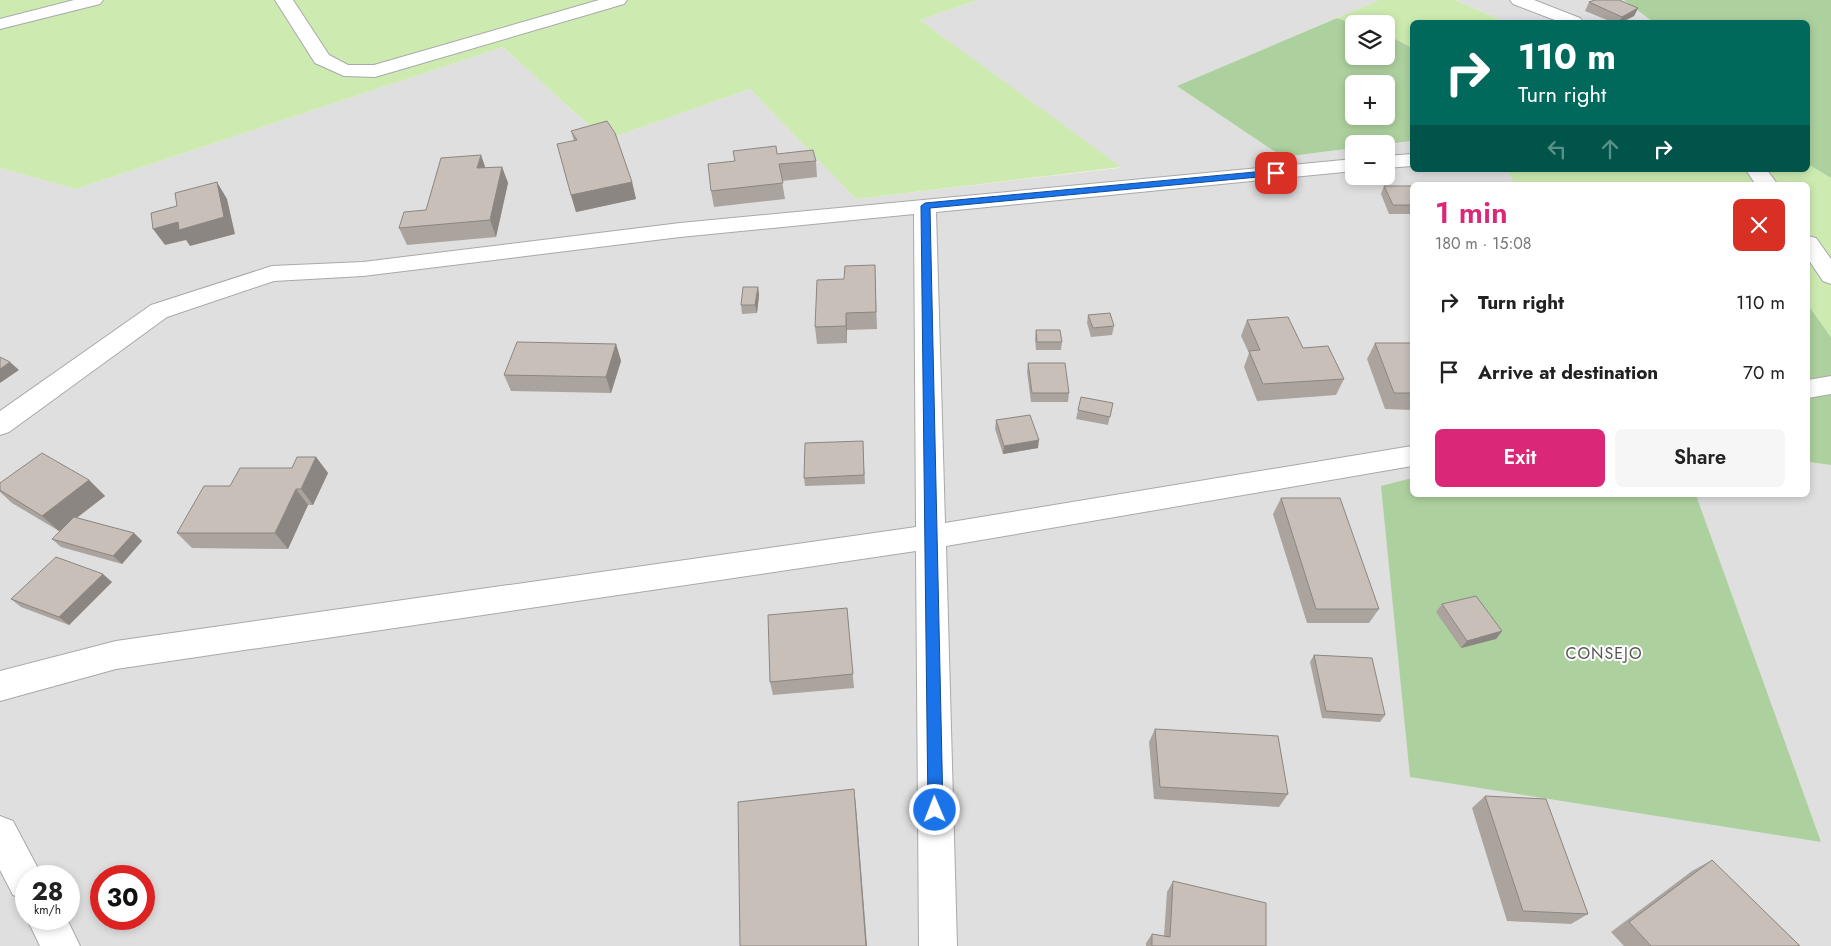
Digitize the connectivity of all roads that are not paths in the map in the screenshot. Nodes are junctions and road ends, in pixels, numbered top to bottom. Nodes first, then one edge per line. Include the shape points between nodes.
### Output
1 (94, 0) edge
2 (284, 0) edge
3 (618, 0) edge
4 (1519, 0) edge
5 (1569, 20) edge
6 (0, 24) edge
7 (1410, 160) edge
8 (1395, 161) edge
9 (1345, 166) edge
10 (925, 206) junction
11 (1810, 246) edge
12 (1831, 276) edge
13 (1831, 385) edge
14 (1810, 389) edge
15 (0, 425) edge
16 (1410, 456) edge
17 (931, 537) junction
18 (0, 686) edge
19 (0, 834) edge
20 (17, 865) edge
21 (52, 930) edge
22 (61, 946) edge
23 (938, 946) edge

1 - 6 street
2 - 3 street via 322,59 344,70 375,71
4 - 5 street
7 - 8 street
9 - 10 street
10 - 15 street via 680,230 363,269 272,274 159,311
10 - 17 street
11 - 12 street
13 - 14 street
16 - 17 street
17 - 18 street via 116,655
17 - 23 street
19 - 20 street
21 - 22 street

